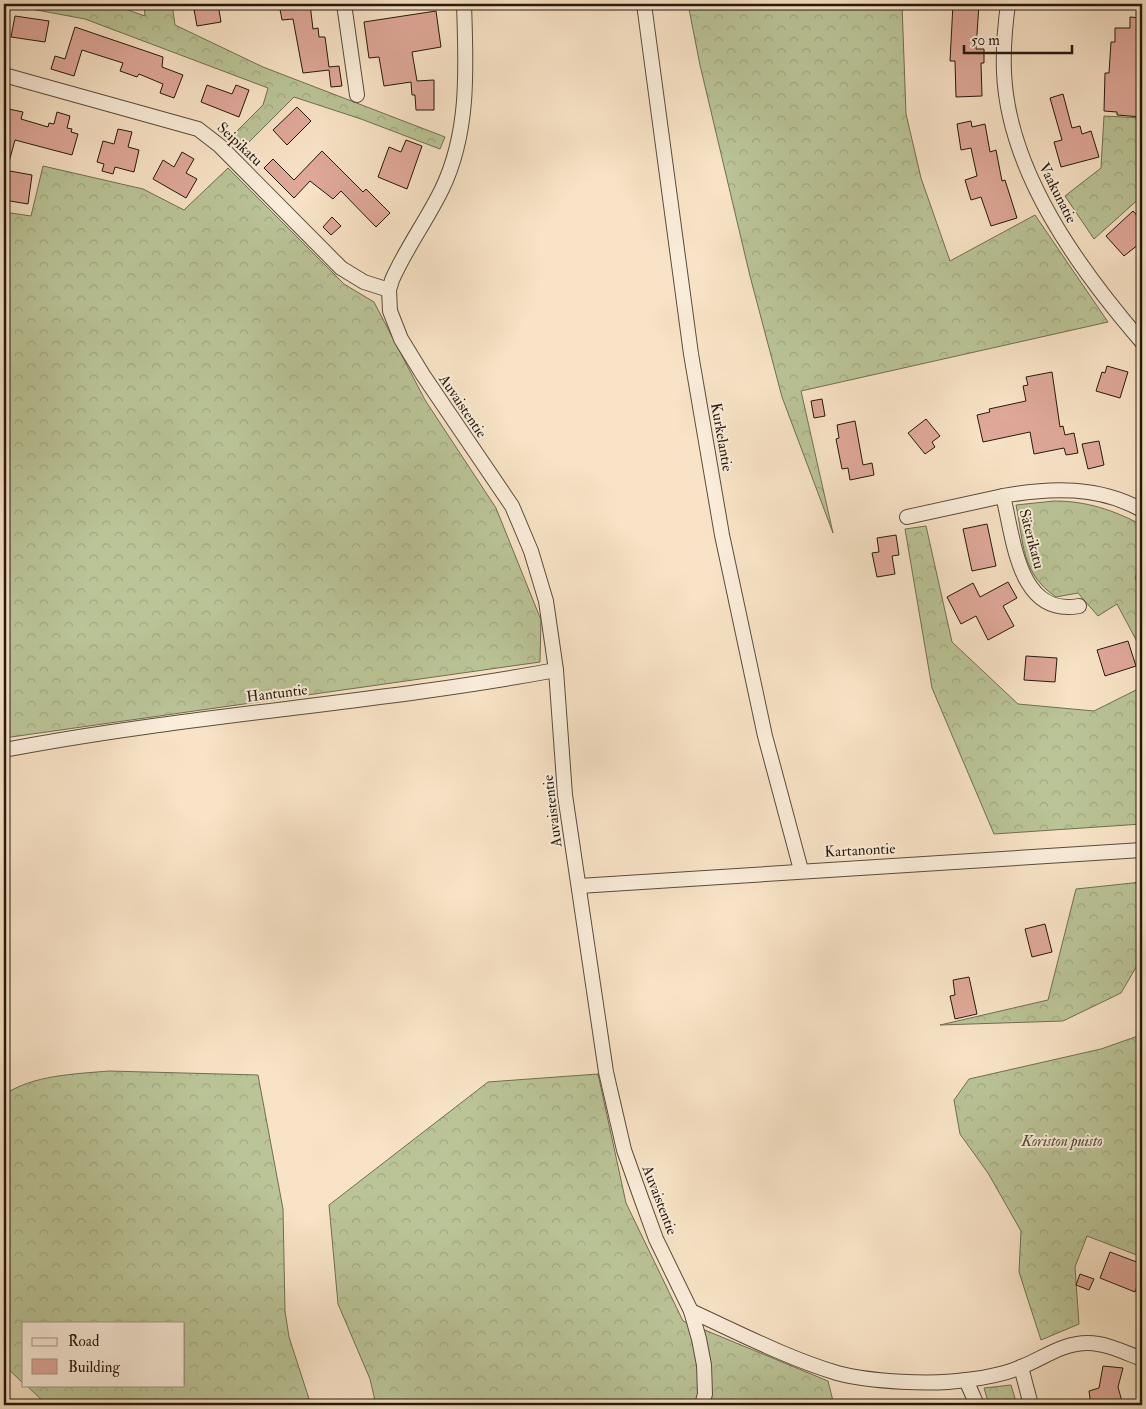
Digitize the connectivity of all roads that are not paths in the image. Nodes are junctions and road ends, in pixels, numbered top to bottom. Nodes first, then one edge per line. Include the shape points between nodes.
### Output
1 (344, 4) edge
2 (464, 4) edge
3 (644, 4) edge
4 (1008, 4) edge
5 (4, 75) edge
6 (357, 95) dead end
7 (389, 290) junction
8 (1142, 342) edge
9 (1003, 496) junction
10 (1142, 510) edge
11 (907, 517) dead end
12 (1079, 606) dead end
13 (556, 670) junction
14 (4, 750) edge
15 (1142, 850) edge
16 (801, 870) junction
17 (579, 886) junction
18 (691, 1311) junction
19 (1142, 1360) edge
20 (1021, 1368) junction
21 (966, 1380) junction
22 (702, 1405) edge
23 (977, 1405) edge
24 (1031, 1405) edge

1 - 6 street
2 - 7 street, Auvaistentie via 465,88 455,156 442,189 397,268
3 - 16 street, Kurkelantie via 691,354 722,535 765,736
4 - 8 street, Vaakunatie via 1004,74 1017,137 1034,187 1060,233
5 - 7 street, Seipikatu via 188,124 205,133 341,268 364,282
7 - 13 street, Auvaistentie via 390,311 401,339 516,515 546,601
9 - 10 street, Säterikatu via 1060,490 1092,492 1114,497
9 - 11 street
9 - 12 street, Säterikatu via 1021,568 1032,592 1053,605 1065,608
13 - 14 street, Hantuntie via 459,686 114,731
13 - 17 street, Auvaistentie via 565,795
15 - 16 street, Kartanontie
16 - 17 street, Kartanontie
17 - 18 street, Auvaistentie via 606,1072 624,1150 656,1239
18 - 21 street via 840,1374 929,1382
18 - 22 street, Auvaistentie via 704,1365
19 - 20 street via 1089,1343 1069,1345
20 - 21 street
20 - 24 street
21 - 23 street

